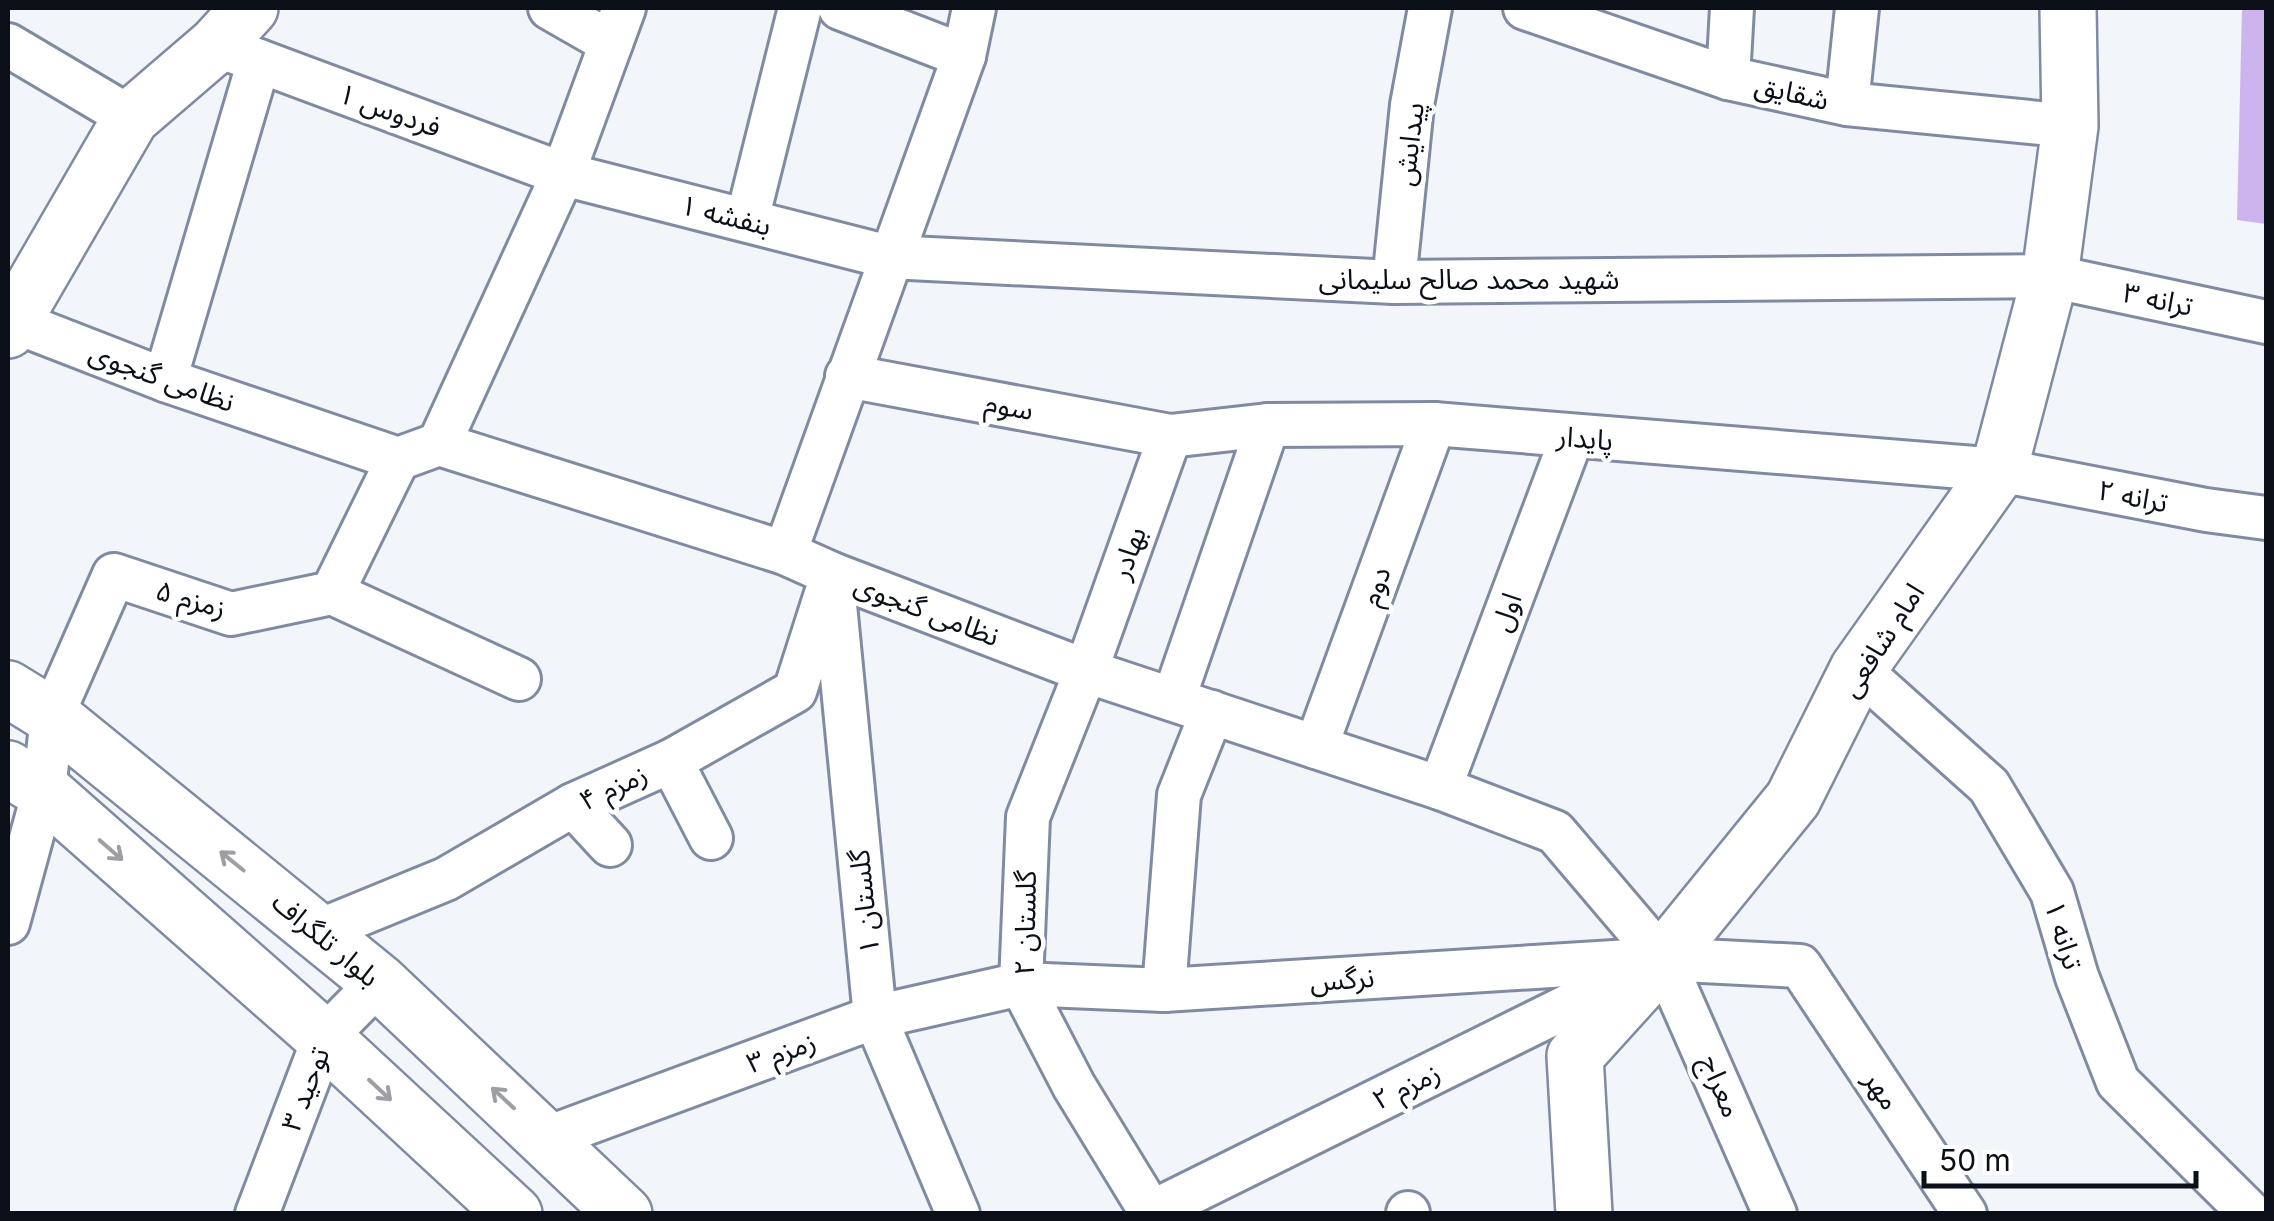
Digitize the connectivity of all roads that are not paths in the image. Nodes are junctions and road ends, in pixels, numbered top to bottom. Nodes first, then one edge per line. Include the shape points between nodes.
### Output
1 (550, 8) edge
2 (800, 8) edge
3 (840, 8) edge
4 (974, 8) edge
5 (1430, 8) edge
6 (1525, 8) edge
7 (1732, 8) edge
8 (1857, 8) edge
9 (2068, 8) edge
10 (1589, 18) edge
11 (618, 25) edge
12 (242, 38) edge
13 (8, 45) edge
14 (964, 56) junction
15 (1728, 78) junction
16 (1848, 104) junction
17 (132, 118) junction
18 (2070, 126) junction
19 (563, 174) junction
20 (747, 220) junction
21 (889, 257) junction
22 (2050, 276) junction
23 (1394, 282) junction
24 (2266, 322) edge
25 (9, 324) edge
26 (848, 376) junction
27 (165, 380) junction
28 (1434, 424) junction
29 (1268, 425) junction
30 (1170, 436) junction
31 (1572, 437) junction
32 (439, 444) junction
33 (398, 459) junction
34 (1999, 470) junction
35 (2266, 518) edge
36 (785, 552) junction
37 (832, 574) junction
38 (332, 594) junction
39 (1858, 669) junction
40 (1086, 670) junction
41 (519, 679) dead end
42 (30, 703) edge
43 (1193, 705) junction
44 (1316, 748) junction
45 (671, 761) junction
46 (26, 780) edge
47 (1440, 788) junction
48 (574, 805) junction
49 (710, 838) dead end
50 (610, 845) dead end
51 (8, 924) edge
52 (319, 931) junction
53 (1663, 959) junction
54 (378, 982) junction
55 (1020, 984) junction
56 (1164, 990) junction
57 (876, 1017) junction
58 (324, 1038) junction
59 (546, 1138) junction
60 (1150, 1213) edge
61 (257, 1214) edge
62 (514, 1214) edge
63 (624, 1214) edge
64 (958, 1214) edge
65 (1584, 1214) edge
66 (1775, 1214) edge
67 (1965, 1214) edge
68 (2251, 1214) edge

1 - 11 street
2 - 20 street
3 - 14 street
4 - 14 street
5 - 23 street, پیدایش via 1412,105
6 - 10 street, شقایق
7 - 15 street
8 - 16 street
9 - 18 street, امام شافعی
10 - 15 street, شقایق
11 - 19 street
12 - 17 street
12 - 19 street, فردوس ۱
12 - 27 street
13 - 17 street
14 - 21 street
15 - 16 street, شقایق
16 - 18 street, شقایق
17 - 25 street
18 - 22 street, امام شافعی
19 - 20 street, بنفشه ۱
19 - 32 street
20 - 21 street, بنفشه ۱
21 - 23 street, شهید محمد صالح سلیمانی
21 - 26 street
22 - 23 street, شهید محمد صالح سلیمانی
22 - 24 street, ترانه ۳
22 - 34 street, امام شافعی
25 - 27 street, نظامی گنجوی
26 - 30 street, سوم
26 - 36 street
27 - 33 street, نظامی گنجوی
28 - 29 street, پایدار
28 - 31 street, پایدار
28 - 44 street, دوم
29 - 30 street, پایدار
29 - 43 street
30 - 40 street, بهادر
31 - 34 street, پایدار
31 - 47 street, اول
32 - 33 street
32 - 36 street, نظامی گنجوی
33 - 38 street
34 - 35 street, ترانه ۲
34 - 39 street, امام شافعی
36 - 37 street, نظامی گنجوی
37 - 40 street, نظامی گنجوی
37 - 45 street, زمزم ۴ via 795,691
37 - 57 street, گلستان ۱
38 - 41 street
38 - 42 street, زمزم ۵ via 231,614 114,576
39 - 53 street, امام شافعی via 1793,799
39 - 68 street, ترانه ۱ via 1989,786 2052,892 2118,1082
40 - 43 street, نظامی گنجوی
40 - 55 street, گلستان ۲ via 1028,817
42 - 46 street
52 -> 42 street, بلوار تلگراف
43 - 44 street, نظامی گنجوی
43 - 56 street
44 - 47 street, نظامی گنجوی
45 - 48 street, زمزم ۴
45 - 49 street
46 - 51 street
46 -> 58 street
47 - 53 street, نظامی گنجوی via 1555,832
48 - 50 street
48 - 52 street, زمزم ۴ via 456,890
52 - 54 street, بلوار تلگراف
53 - 56 street, نرگس
53 - 60 street, زمزم ۲
53 - 65 street, امام شافعی via 1575,1056
53 - 66 street, معراج
53 - 67 street, مهر via 1800,966
54 - 58 street, توحید ۳
59 -> 54 street, بلوار تلگراف
55 - 56 street, نرگس
55 - 57 street, زمزم ۳
55 - 60 street, گلستان ۲
57 - 59 street, زمزم ۳
57 - 64 street, گلستان ۱
58 - 61 street, توحید ۳
58 -> 62 street
59 - 63 street, بلوار تلگراف

